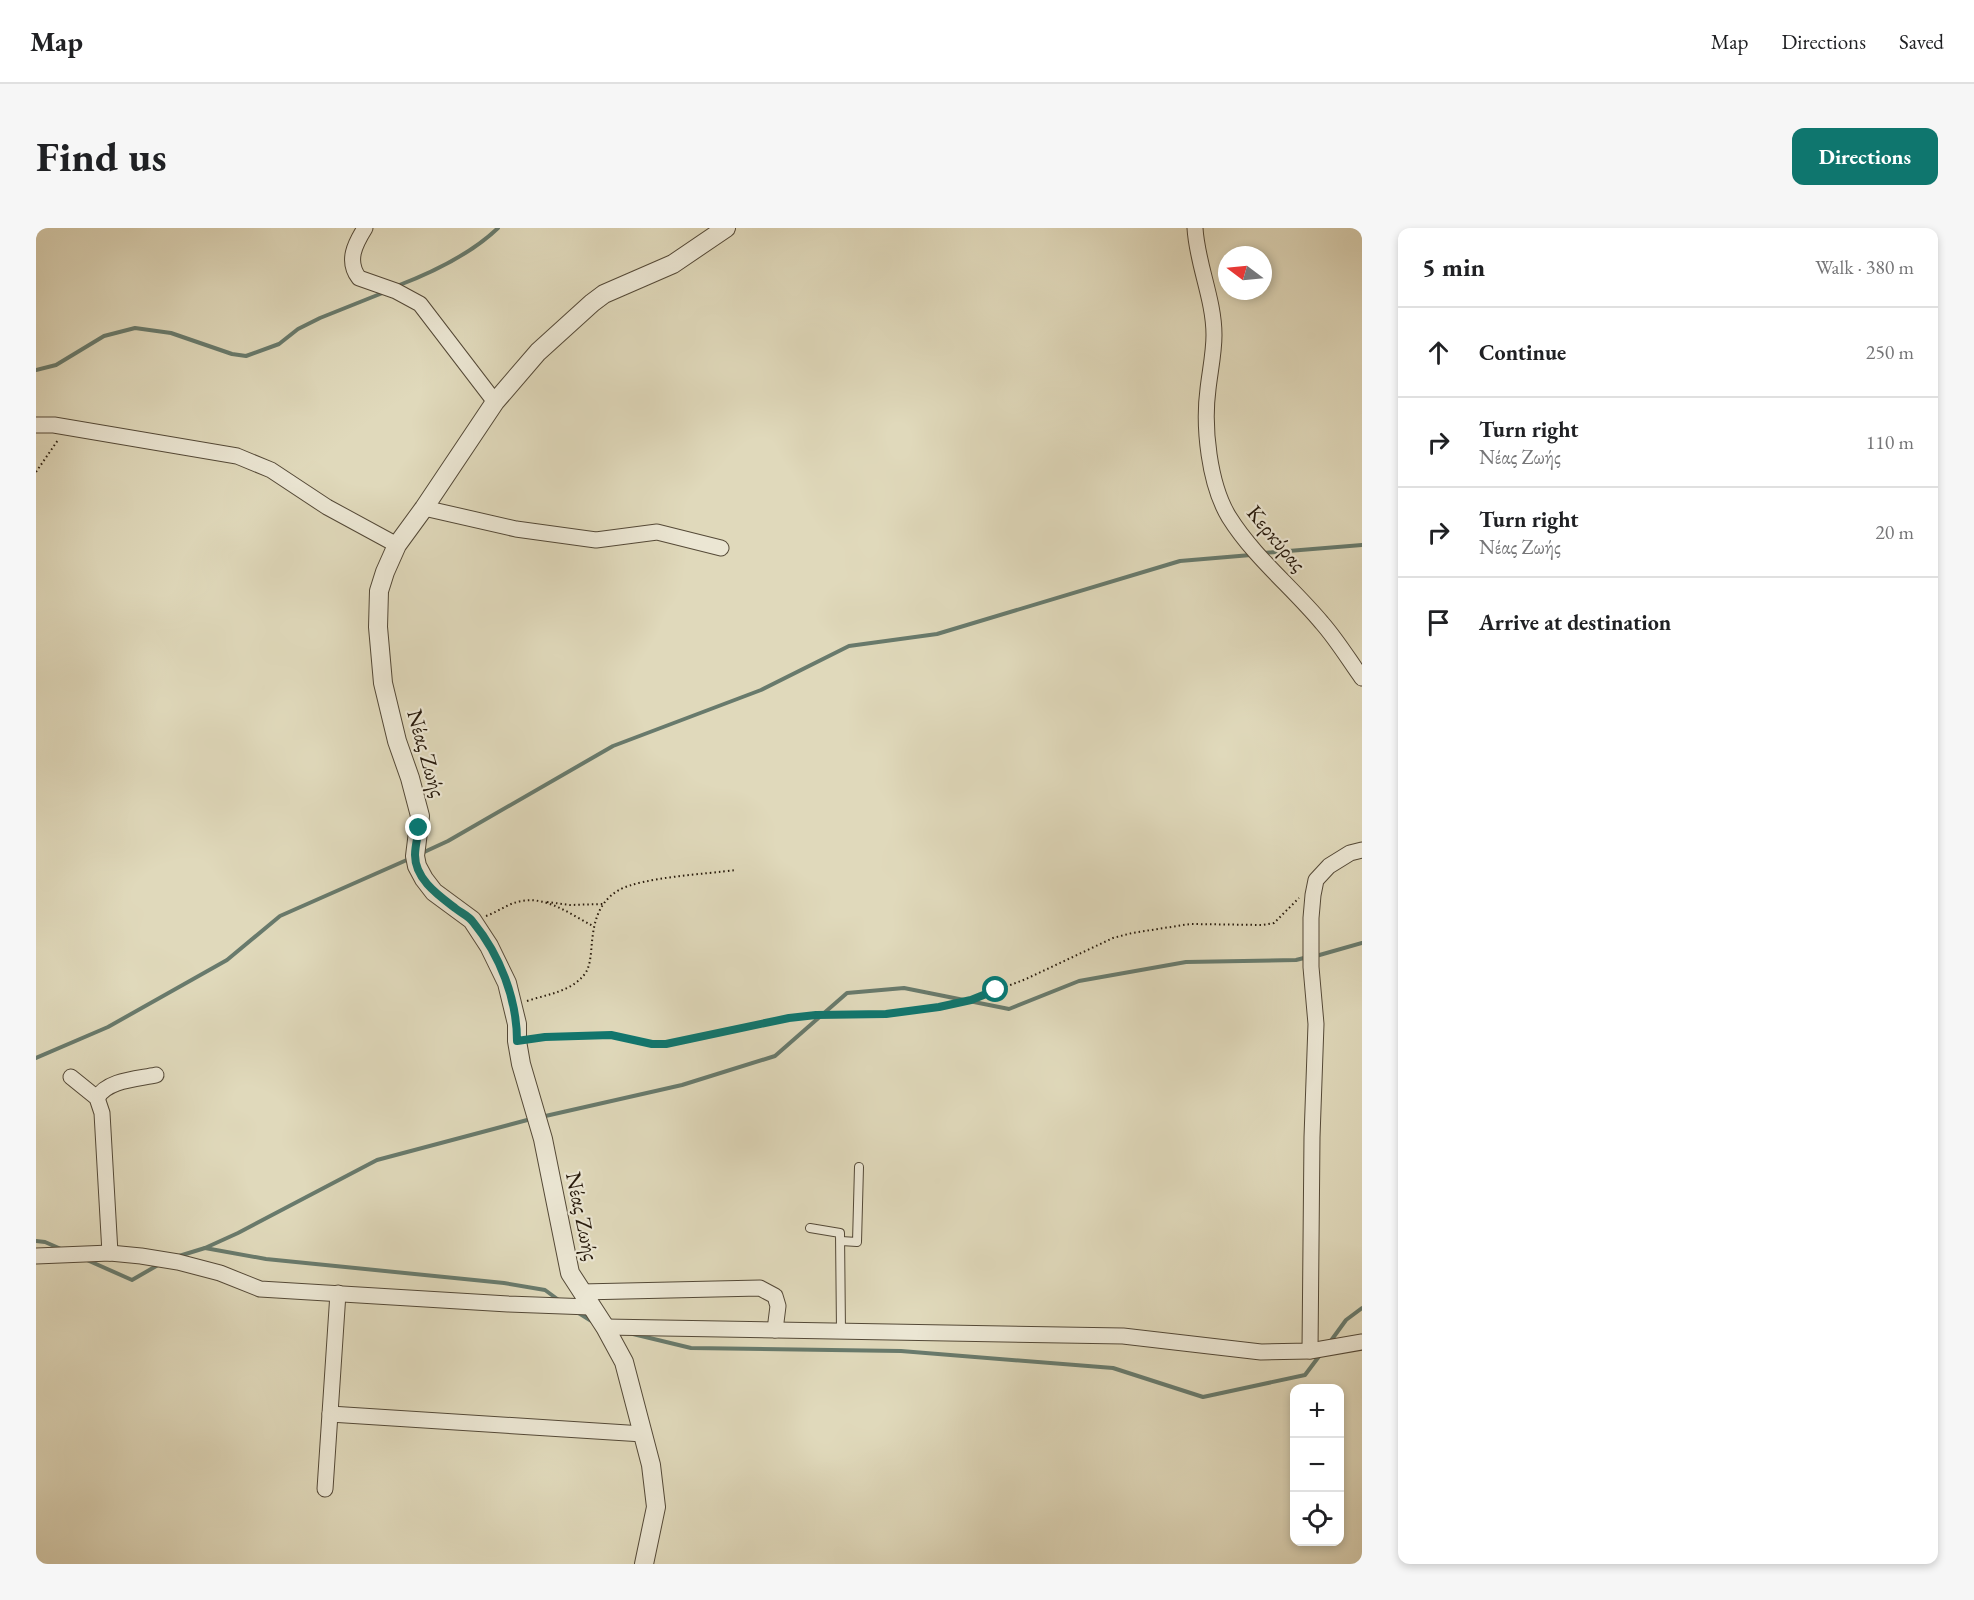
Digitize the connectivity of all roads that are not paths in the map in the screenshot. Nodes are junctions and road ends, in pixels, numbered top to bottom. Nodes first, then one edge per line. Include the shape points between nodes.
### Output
1 (365, 228) edge
2 (726, 228) edge
3 (1195, 228) edge
4 (495, 402) junction
5 (36, 425) edge
6 (424, 508) junction
7 (396, 545) junction
8 (721, 548) dead end
9 (1362, 678) edge
10 (1362, 850) edge
11 (156, 1075) dead end
12 (70, 1077) dead end
13 (97, 1098) junction
14 (859, 1167) dead end
15 (810, 1228) dead end
16 (841, 1242) junction
17 (110, 1253) junction
18 (36, 1256) edge
19 (338, 1293) junction
20 (586, 1299) junction
21 (604, 1327) junction
22 (775, 1330) junction
23 (841, 1331) junction
24 (1362, 1342) edge
25 (1310, 1351) junction
26 (330, 1414) junction
27 (643, 1434) junction
28 (325, 1489) dead end
29 (644, 1564) edge

1 - 4 street via 352,255 352,268 359,278 396,291 426,310
2 - 4 street, Νέας Ζωής via 673,264 592,303 538,352
3 - 9 street, Κερκύρας via 1214,334 1205,421 1218,490 1228,516 1246,540 1323,624
4 - 6 street, Νέας Ζωής
5 - 7 street via 237,456 271,470
6 - 7 street, Νέας Ζωής
6 - 8 street via 516,529 596,540 657,532
7 - 20 street, Νέας Ζωής via 379,591 380,666 420,816 417,866 434,892 472,920 502,970 515,1010 521,1064 543,1139 570,1273
10 - 25 street via 1329,866 1316,880 1311,918 1316,1024
11 - 13 street via 109,1086
12 - 13 street
13 - 17 street via 102,1113
14 - 16 lane via 857,1242
15 - 16 lane via 840,1233
16 - 23 lane
17 - 18 street
17 - 19 street via 178,1262 260,1288
19 - 20 street via 508,1304
19 - 26 street
20 - 21 street, Νέας Ζωής
20 - 22 street via 760,1288 775,1296
21 - 22 street
21 - 27 street, Νέας Ζωής via 624,1362
22 - 23 street
23 - 25 street via 1123,1336 1261,1352
24 - 25 street
26 - 27 street
26 - 28 street
27 - 29 street, Νέας Ζωής via 656,1507

